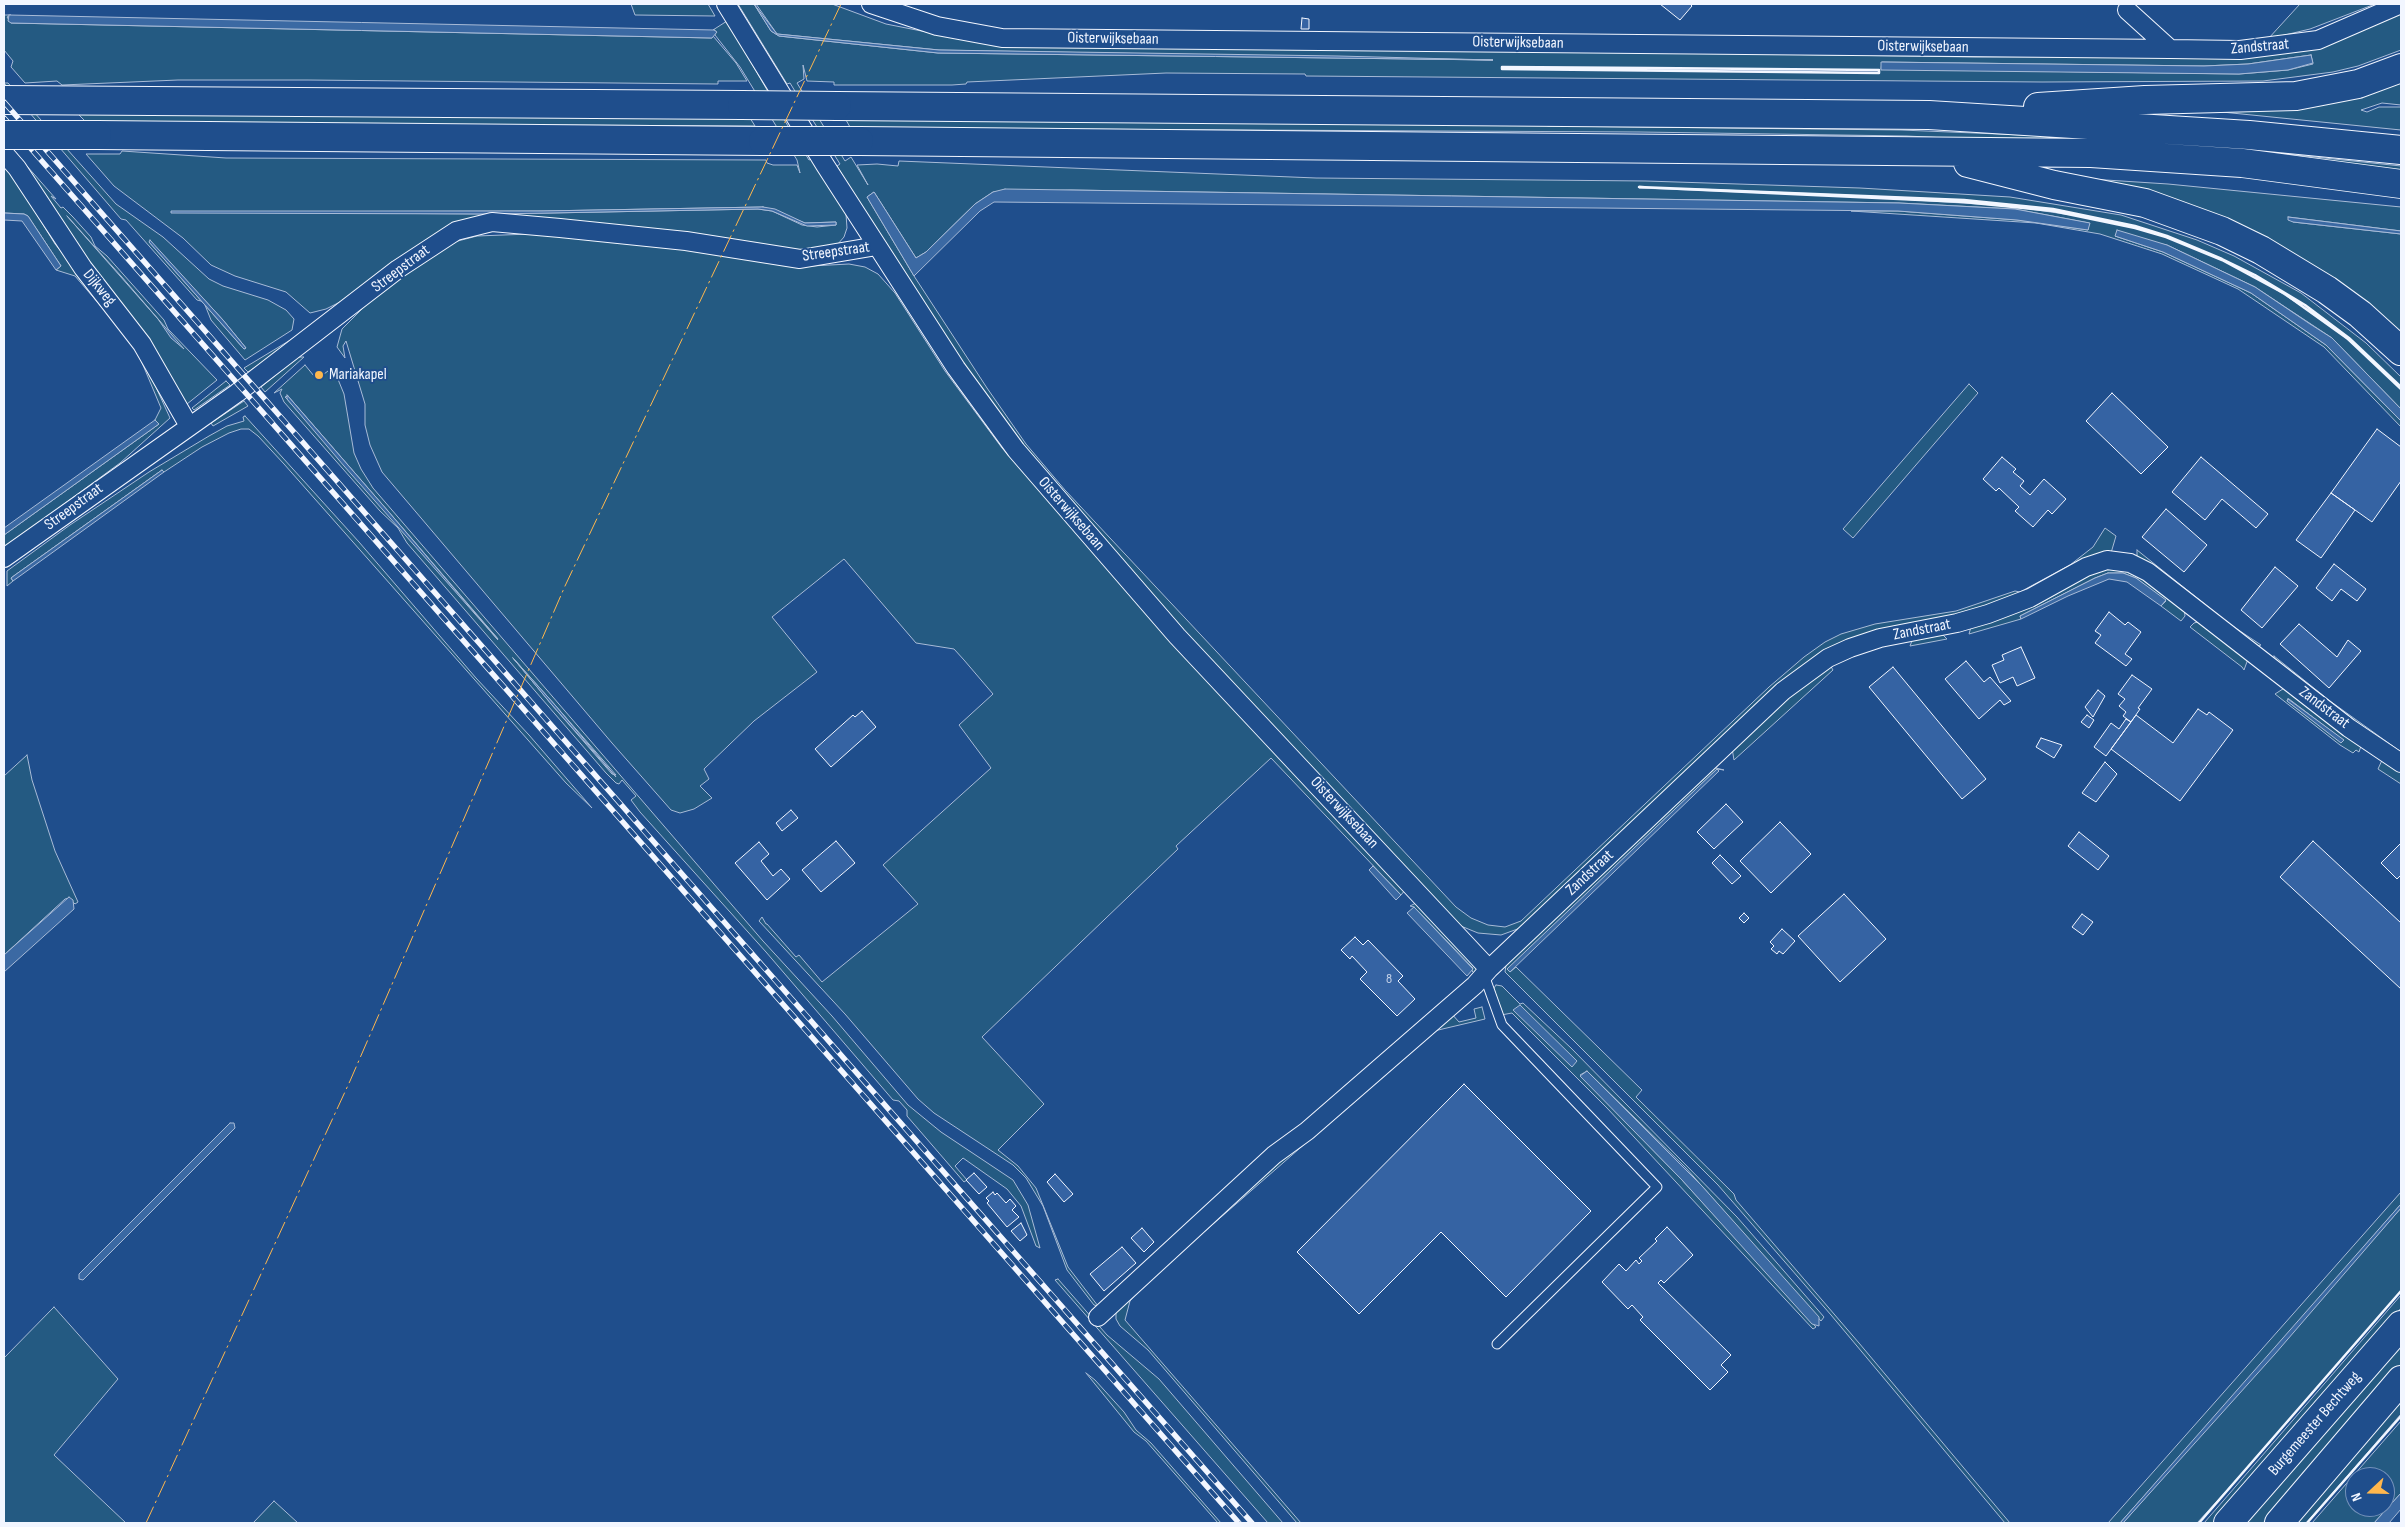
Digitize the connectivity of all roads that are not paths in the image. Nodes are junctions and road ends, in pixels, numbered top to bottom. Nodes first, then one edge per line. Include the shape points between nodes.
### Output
1 (726, 4) edge
2 (871, 4) edge
3 (2401, 4) edge
4 (2127, 10) dead end
5 (2170, 49) junction
6 (2401, 68) edge
7 (4, 100) edge
8 (1929, 115) junction
9 (4, 135) edge
10 (2401, 150) edge
11 (1926, 152) junction
12 (4, 153) edge
13 (2401, 184) edge
14 (877, 246) junction
15 (2401, 351) edge
16 (189, 426) junction
17 (4, 558) edge
18 (2401, 763) edge
19 (1486, 972) junction
20 (1098, 1317) dead end
21 (2401, 1324) edge
22 (1497, 1344) dead end
23 (2401, 1380) edge
24 (2228, 1523) edge
25 (2279, 1523) edge

1 - 14 street, Oisterwijksebaan
2 - 5 street, Oisterwijksebaan via 937,26 1002,38
3 - 5 street, Zandstraat via 2318,40 2240,50
4 - 5 street
6 - 8 main road via 2358,84 2296,96 2145,100
7 - 8 main road, bridge
8 - 10 main road via 2249,135
9 - 11 main road, bridge
11 - 13 main road via 2091,153 2242,164
11 - 15 main road via 2054,185 2145,203 2222,231 2327,290
12 - 16 street, Dijkweg via 83,268 142,344
14 - 16 street, Streepstraat via 800,259 686,241 492,222 456,231 398,269
14 - 19 street, Oisterwijksebaan via 956,368 1016,450 1177,636
16 - 17 street, Streepstraat
18 - 19 street, Zandstraat via 2349,728 2148,572 2130,563 2107,560 2086,567 2011,606 1957,623 1880,638 1850,648 1804,674
19 - 20 street, Zandstraat via 1306,1131 1274,1155
19 - 22 lane via 1502,1025 1657,1187
21 - 24 main road, Burgemeester Bechtweg
23 - 25 main road

